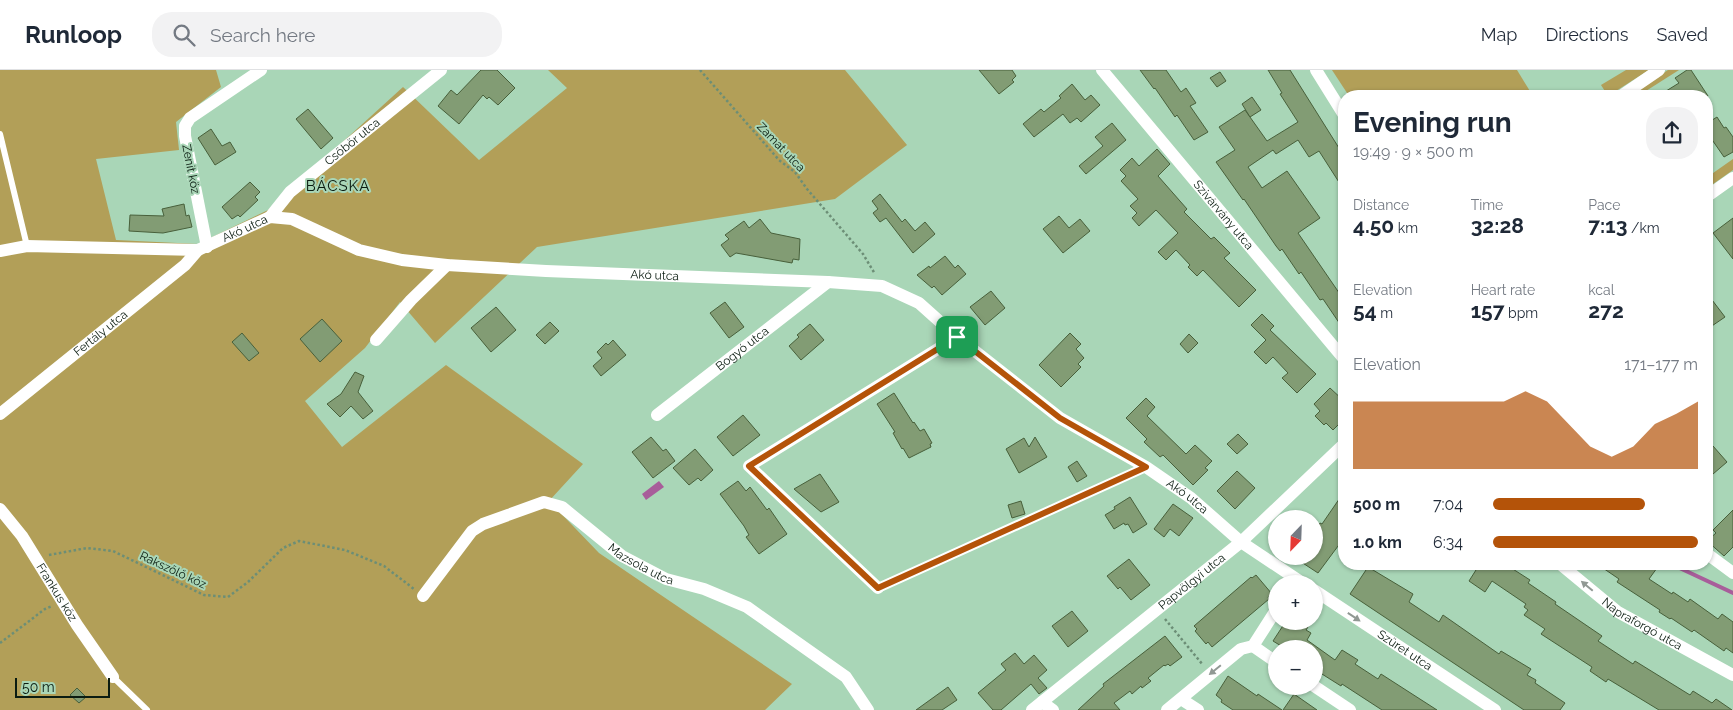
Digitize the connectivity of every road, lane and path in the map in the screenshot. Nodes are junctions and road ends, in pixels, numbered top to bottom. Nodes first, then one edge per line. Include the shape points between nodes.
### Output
1 (261, 70) edge
2 (442, 70) edge
3 (700, 70) edge
4 (1102, 70) edge
5 (1316, 70) edge
6 (1659, 70) edge
7 (1630, 90) edge
8 (1338, 105) edge
9 (0, 134) edge
10 (1733, 178) edge
11 (1713, 192) edge
12 (270, 217) junction
13 (27, 246) junction
14 (202, 248) junction
15 (0, 251) edge
16 (446, 265) junction
17 (828, 282) junction
18 (882, 286) junction
19 (957, 337) junction
20 (376, 340) dead end
21 (1338, 352) edge
22 (0, 414) edge
23 (657, 415) dead end
24 (1338, 450) edge
25 (1146, 467) junction
26 (0, 509) edge
27 (1241, 542) junction
28 (35, 558) junction
29 (1713, 558) edge
30 (1567, 570) edge
31 (1733, 573) edge
32 (1289, 575) edge
33 (878, 588) joint
34 (423, 596) joint
35 (1323, 596) edge
36 (63, 601) junction
37 (1158, 610) junction
38 (1268, 623) edge
39 (0, 642) edge
40 (1253, 646) junction
41 (1268, 656) edge
42 (1210, 674) junction
43 (1733, 675) edge
44 (112, 677) joint
45 (1323, 692) edge
46 (1180, 699) junction
47 (1037, 706) edge
48 (147, 710) edge
49 (868, 710) edge
50 (1053, 710) edge
51 (1167, 710) edge
52 (1198, 710) edge
53 (1350, 710) edge
54 (1495, 710) edge

1 - 14 street, Zenit köz via 190,118 185,126
2 - 12 street, Csöbör utca via 290,192
3 - 18 path, Zamat utca via 779,160 795,172 863,254
4 - 21 street, Szivárvány utca
5 - 8 street
6 - 7 street
9 - 13 lane
10 - 11 street
12 - 14 street, Akó utca
12 - 16 street, Akó utca via 292,219 359,250 402,260
13 - 14 street, Akó utca
13 - 15 street, Akó utca
14 - 22 street, Fertály utca
16 - 17 street, Akó utca
16 - 20 street
17 - 18 street, Akó utca
17 - 23 street, Bogyó utca
18 - 19 street, Akó utca via 919,303
19 - 25 street, Akó utca via 1060,418
19 - 33 street via 749,466
24 - 27 street, Papvölgyi utca
25 - 27 street, Akó utca via 1191,498
25 - 33 path
26 - 28 street, Frankus köz
27 - 32 street
27 - 37 street, Papvölgyi utca
28 - 34 path, Rakszőlő köz via 87,548 113,552 204,595 228,596 248,582 283,548 299,542 345,550 384,566
28 - 36 street, Frankus köz
29 - 31 street
43 -> 30 street, Napraforgó utca via 1618,612
34 - 49 street, Mazsola utca via 472,532 483,524 544,502 562,507 622,556 666,579 704,589 747,607 846,678
35 -> 54 street, Szüret utca
36 - 39 path via 45,609
36 - 44 street, Frankus köz
37 - 42 path
37 - 47 street, Papvölgyi utca
38 - 40 street
40 - 41 street
40 -> 42 street via 1241,649
42 - 46 street
44 - 48 lane
45 - 53 street
46 - 51 street
46 - 52 street
47 - 50 street

